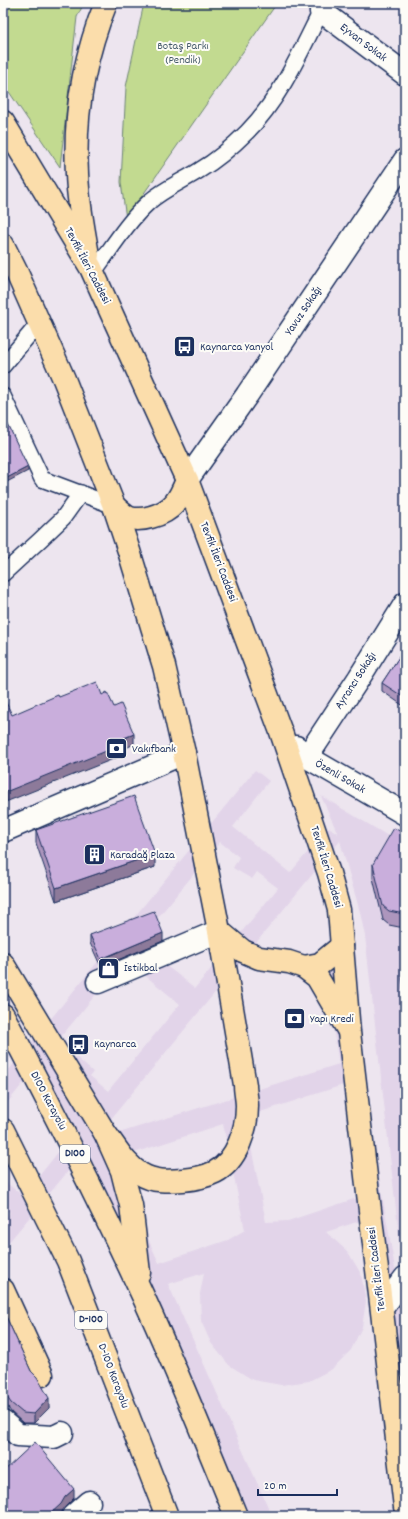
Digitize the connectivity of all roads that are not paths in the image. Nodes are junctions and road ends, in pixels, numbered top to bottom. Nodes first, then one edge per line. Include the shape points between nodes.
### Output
1 (106, 3) edge
2 (322, 7) edge
3 (405, 74) edge
4 (3, 122) edge
5 (405, 160) edge
6 (3, 245) edge
7 (92, 271) junction
8 (39, 323) junction
9 (3, 366) edge
10 (3, 396) edge
11 (187, 480) junction
12 (81, 493) junction
13 (114, 506) junction
14 (3, 574) edge
15 (405, 604) edge
16 (281, 732) junction
17 (184, 753) junction
18 (307, 757) junction
19 (405, 814) edge
20 (3, 831) edge
21 (219, 931) junction
22 (342, 946) junction
23 (3, 964) edge
24 (304, 967) junction
25 (98, 982) dead end
26 (3, 1015) edge
27 (349, 1032) junction
28 (3, 1130) edge
29 (105, 1133) junction
30 (405, 1278) edge
31 (3, 1290) edge
32 (143, 1296) junction
33 (382, 1308) junction
34 (42, 1375) dead end
35 (3, 1422) edge
36 (401, 1432) edge
37 (62, 1433) dead end
38 (405, 1507) edge
39 (167, 1516) edge
40 (236, 1516) edge

1 - 7 main road via 97,24 86,65 78,119 77,175 80,210
2 - 3 street, Eyvan Sokak
2 - 7 lane via 298,58 268,108 224,153 150,201 134,217
4 - 7 main road, Tevfik İleri Caddesi
5 - 11 street, Yavuz Sokağı
6 - 8 main road
7 - 11 main road, Tevfik İleri Caddesi
8 - 9 lane
8 - 13 main road
10 - 12 lane via 42,479
11 - 13 main road via 173,506 160,514 140,520 129,517
11 - 16 main road, Tevfik İleri Caddesi
12 - 13 lane
12 - 14 lane via 63,518
13 - 17 main road via 164,666
15 - 18 street, Ayrancı Sokağı
16 - 18 street, Özenli Sokak
16 - 22 main road, Tevfik İleri Caddesi via 329,873 339,910
17 - 20 street
17 - 21 main road
18 - 19 street, Özenli Sokak
21 - 24 main road, Tevfik İleri Caddesi via 243,951 259,958 290,962
21 - 25 street
21 - 29 main road via 247,1107 244,1128 237,1148 227,1163 216,1172 196,1178 156,1180 142,1175 129,1166
22 - 24 main road via 320,964
22 - 27 main road, Tevfik İleri Caddesi
23 - 29 main road
24 - 27 main road, Tevfik İleri Caddesi via 317,977
26 - 32 main road, D100 Karayolu / D100 via 66,1135
27 - 33 main road, Tevfik İleri Caddesi
28 - 39 main road, D-100 Karayolu / D-100 via 68,1261
29 - 32 main road via 122,1171 129,1199
30 - 33 street
31 - 34 main road
32 - 40 main road
33 - 36 main road, Tevfik İleri Caddesi
35 - 37 street via 18,1435 54,1437
36 - 38 main road, Tevfik İleri Caddesi

